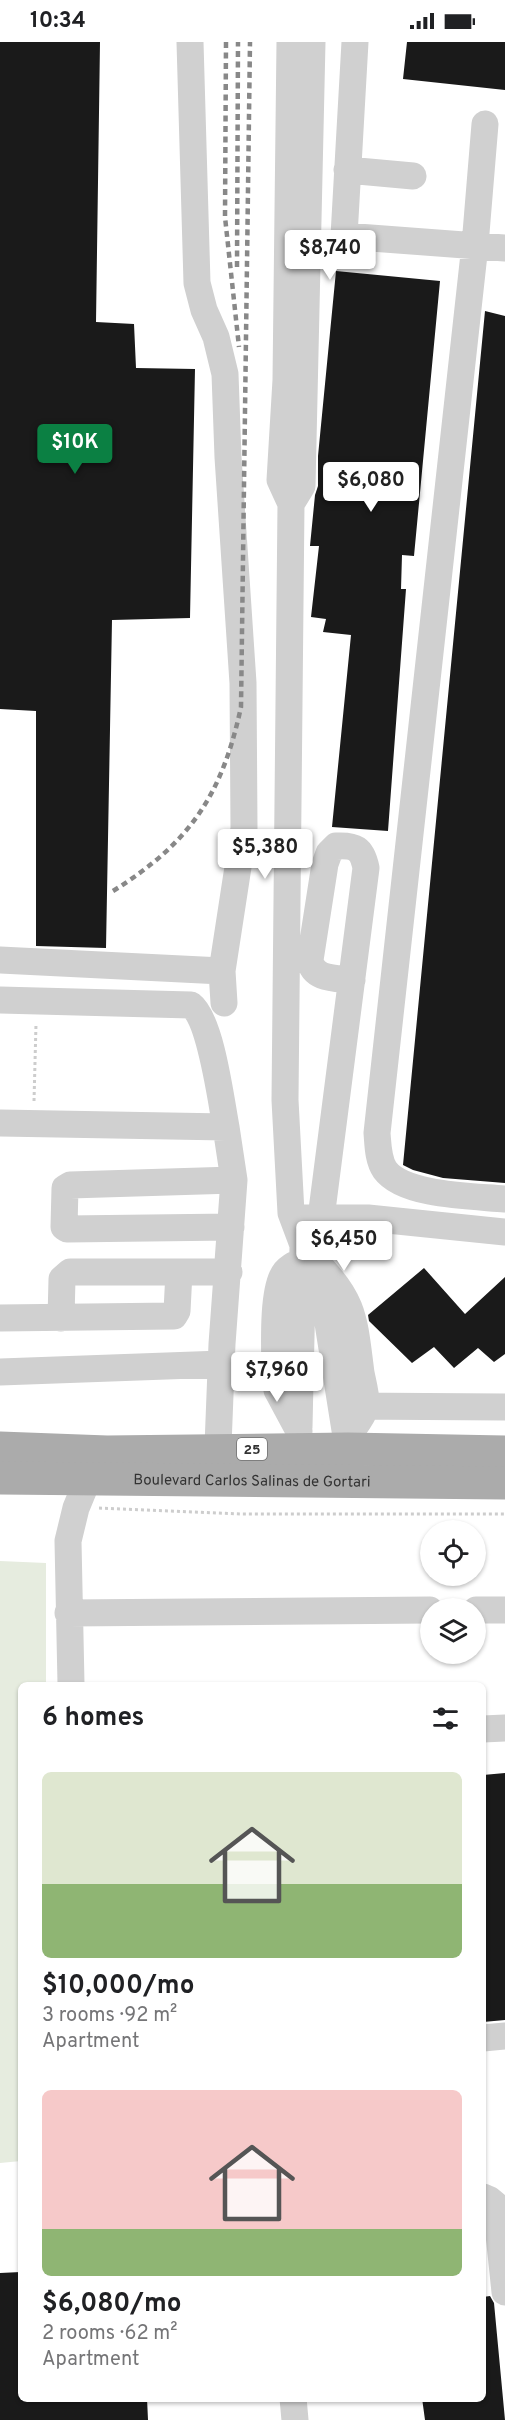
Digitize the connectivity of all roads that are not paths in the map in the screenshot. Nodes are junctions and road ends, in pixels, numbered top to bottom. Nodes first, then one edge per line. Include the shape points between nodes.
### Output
1 (190, 42) edge
2 (290, 42) edge
3 (312, 42) edge
4 (355, 42) edge
5 (485, 124) dead end
6 (347, 170) junction
7 (413, 176) dead end
8 (298, 231) junction
9 (344, 236) junction
10 (475, 245) junction
11 (505, 248) edge
12 (0, 960) edge
13 (222, 971) junction
14 (352, 980) dead end
15 (0, 1000) edge
16 (224, 1003) dead end
17 (0, 1123) edge
18 (226, 1127) junction
19 (234, 1180) junction
20 (505, 1199) edge
21 (292, 1218) junction
22 (321, 1218) junction
23 (231, 1227) junction
24 (505, 1232) edge
25 (307, 1255) junction
26 (179, 1272) junction
27 (229, 1272) junction
28 (0, 1318) edge
29 (61, 1318) junction
30 (333, 1350) junction
31 (300, 1351) junction
32 (222, 1364) junction
33 (0, 1372) edge
34 (288, 1390) junction
35 (353, 1406) junction
36 (505, 1407) edge
37 (299, 1440) junction
38 (8, 1442) edge
39 (347, 1443) junction
40 (505, 1452) edge
41 (217, 1464) junction
42 (0, 1478) edge
43 (353, 1481) junction
44 (299, 1482) junction
45 (505, 1483) edge
46 (82, 1493) junction
47 (420, 1610) edge
48 (486, 1610) edge
49 (505, 1610) edge
50 (68, 1612) junction
51 (71, 1682) edge
52 (505, 1728) edge
53 (486, 1729) edge
54 (505, 2036) edge
55 (486, 2038) edge
56 (486, 2198) edge
57 (505, 2292) edge
58 (293, 2402) edge
59 (295, 2420) edge

1 - 13 street via 197,283 225,374 243,683 244,828
2 - 8 street
3 - 8 street
4 - 6 street
5 - 10 street
6 - 7 street
6 - 9 street
8 - 9 street
8 - 21 street via 280,480 291,504 285,1100
9 - 10 street
10 - 11 street
10 - 20 street via 377,1133 384,1169 397,1181 417,1189
12 - 13 street
13 - 16 street
14 - 22 street
15 - 18 street via 191,1005 197,1009 208,1037
17 - 18 street
18 - 19 street
19 - 23 street
19 - 23 street via 70,1185 64,1194 66,1228
21 - 22 street
21 - 25 street
22 - 24 street via 368,1218
23 - 27 street
25 - 30 street via 326,1288
25 - 31 street
25 - 34 street via 284,1273 277,1290 275,1379
25 - 35 street via 336,1281 354,1323
26 - 27 street
26 - 29 street via 174,1316
26 - 29 street via 66,1273 61,1283
27 - 32 street
28 - 29 street
30 - 31 street
30 - 35 street
31 - 34 street
32 - 33 street
32 - 41 street
34 - 37 street
35 - 36 street
35 - 39 street
37 - 39 main road, Boulevard Carlos Salinas de Gortari / 25
37 - 41 main road, Boulevard Carlos Salinas de Gortari / 25
37 - 44 street
38 - 41 main road, Boulevard Carlos Salinas de Gortari / 25
39 - 40 main road, Boulevard Carlos Salinas de Gortari / 25
39 - 43 street
41 - 44 main road, Boulevard Carlos Salinas de Gortari / 25
41 - 46 main road, Boulevard Carlos Salinas de Gortari / 25
42 - 46 main road, Boulevard Carlos Salinas de Gortari / 25
43 - 44 main road, Boulevard Carlos Salinas de Gortari / 25
43 - 45 main road, Boulevard Carlos Salinas de Gortari / 25
46 - 50 street via 68,1541
47 - 50 street
48 - 49 street
50 - 51 street
52 - 53 street
54 - 55 street
56 - 57 street via 496,2205
58 - 59 street

